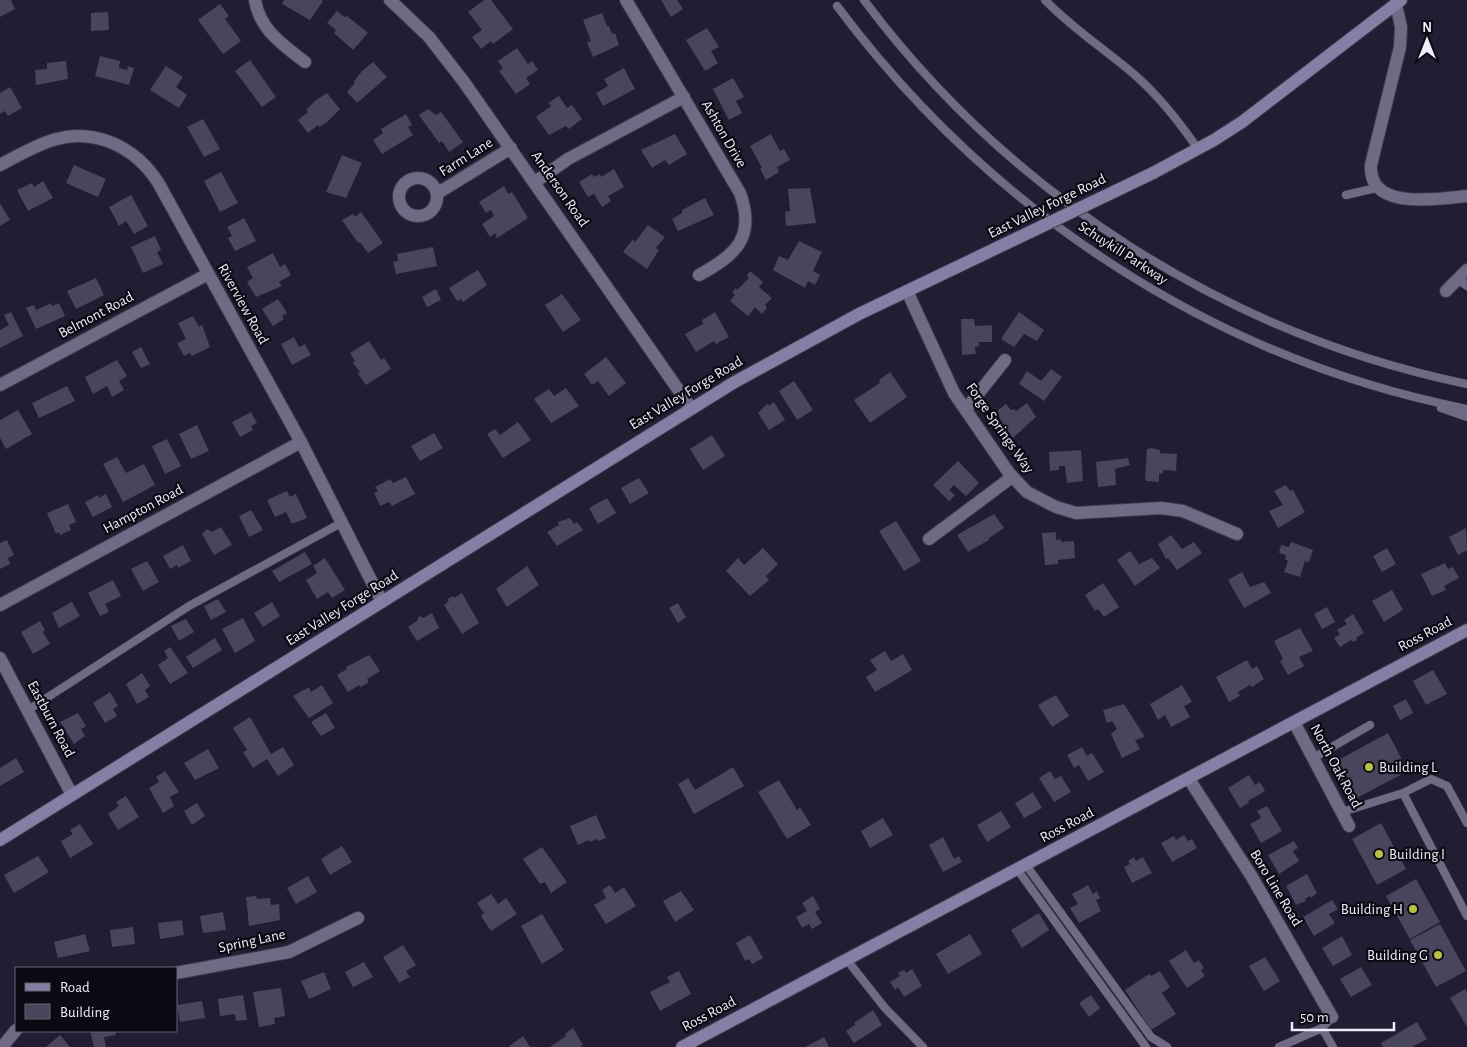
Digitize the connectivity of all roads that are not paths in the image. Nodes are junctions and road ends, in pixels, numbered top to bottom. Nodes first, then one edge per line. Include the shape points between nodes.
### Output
1 (255, 0) edge
2 (390, 0) edge
3 (626, 0) edge
4 (864, 0) edge
5 (1045, 0) edge
6 (1399, 2) edge
7 (838, 6) dead end
8 (305, 62) dead end
9 (684, 98) junction
10 (511, 148) junction
11 (1198, 149) junction
12 (0, 165) edge
13 (535, 182) junction
14 (1376, 188) junction
15 (438, 193) dead end
16 (1346, 195) dead end
17 (1467, 196) edge
18 (208, 274) junction
19 (699, 275) dead end
20 (1464, 278) edge
21 (907, 291) junction
22 (1446, 291) dead end
23 (1005, 360) dead end
24 (1467, 382) edge
25 (0, 385) edge
26 (1403, 394) junction
27 (691, 408) junction
28 (966, 409) junction
29 (1467, 409) edge
30 (1467, 417) edge
31 (301, 442) junction
32 (1012, 476) junction
33 (341, 523) junction
34 (1237, 534) dead end
35 (929, 539) dead end
36 (382, 602) junction
37 (0, 605) edge
38 (1467, 630) edge
39 (0, 658) edge
40 (28, 710) junction
41 (1294, 722) junction
42 (1370, 725) dead end
43 (1313, 758) junction
44 (1189, 778) junction
45 (1403, 793) junction
46 (72, 795) junction
47 (1342, 812) junction
48 (1467, 823) edge
49 (1349, 826) dead end
50 (0, 840) edge
51 (1021, 867) junction
52 (1467, 916) edge
53 (358, 918) dead end
54 (847, 960) junction
55 (178, 972) edge
56 (1332, 1017) joint
57 (1322, 1028) junction
58 (15, 1031) edge
59 (2, 1047) edge
60 (682, 1047) edge
61 (923, 1047) edge
62 (1146, 1047) edge
63 (1167, 1047) edge
64 (1280, 1047) edge
65 (1333, 1047) edge

1 - 8 street via 266,29
2 - 10 street, Anderson Road via 446,58
3 - 9 street, Ashton Drive
4 - 24 lane, Schuykill Parkway via 911,59 995,145 1061,198 1136,250 1212,294 1292,331 1372,359 1448,380
5 - 11 lane via 1063,19 1146,85 1174,115
6 - 11 main road, East Valley Forge Road via 1242,122
6 - 14 street via 1400,47 1371,165
7 - 26 lane, Schuykill Parkway via 892,76 952,138 1010,191 1082,245 1160,294 1242,336 1324,369
9 - 13 street via 568,159
9 - 19 street, Ashton Drive via 740,193 746,209 746,226 741,241 720,264
10 - 13 street, Anderson Road
10 - 15 street, Farm Lane
11 - 21 main road, East Valley Forge Road, bridge
12 - 18 street, Riverview Road via 42,144 65,137 93,137 118,145 138,158 152,173
13 - 27 street, Anderson Road
14 - 16 lane
14 - 17 street via 1399,198
18 - 25 street, Belmont Road
18 - 31 street, Riverview Road
20 - 22 street
21 - 27 main road, East Valley Forge Road via 806,342
21 - 28 street, Forge Springs Way via 954,393
23 - 28 street
26 - 29 lane, Schuykill Parkway
26 - 30 lane
27 - 36 main road, East Valley Forge Road
28 - 32 street, Forge Springs Way
31 - 33 street, Riverview Road
31 - 37 street, Hampton Road
32 - 34 street, Forge Springs Way via 1036,498 1076,513 1161,508 1183,511
32 - 35 street
33 - 36 street, Riverview Road
33 - 40 lane via 189,606
36 - 46 main road, East Valley Forge Road
38 - 41 main road, Ross Road
39 - 40 street, Eastburn Road
40 - 46 street, Eastburn Road
41 - 43 street, North Oak Road
41 - 44 main road, Ross Road
42 - 43 lane
43 - 47 street, North Oak Road
44 - 51 main road, Ross Road
44 - 56 street, Boro Line Road via 1252,877
45 - 47 lane
45 - 48 lane via 1431,779 1447,786
45 - 52 lane
46 - 50 main road, East Valley Forge Road
47 - 49 street, North Oak Road
51 - 54 main road, Ross Road
51 - 62 lane
51 - 63 lane via 1151,1037
53 - 55 street, Spring Lane via 289,952
54 - 60 main road, Ross Road
54 - 61 lane via 885,1008
56 - 57 lane
57 - 64 lane
57 - 65 lane
58 - 59 street

